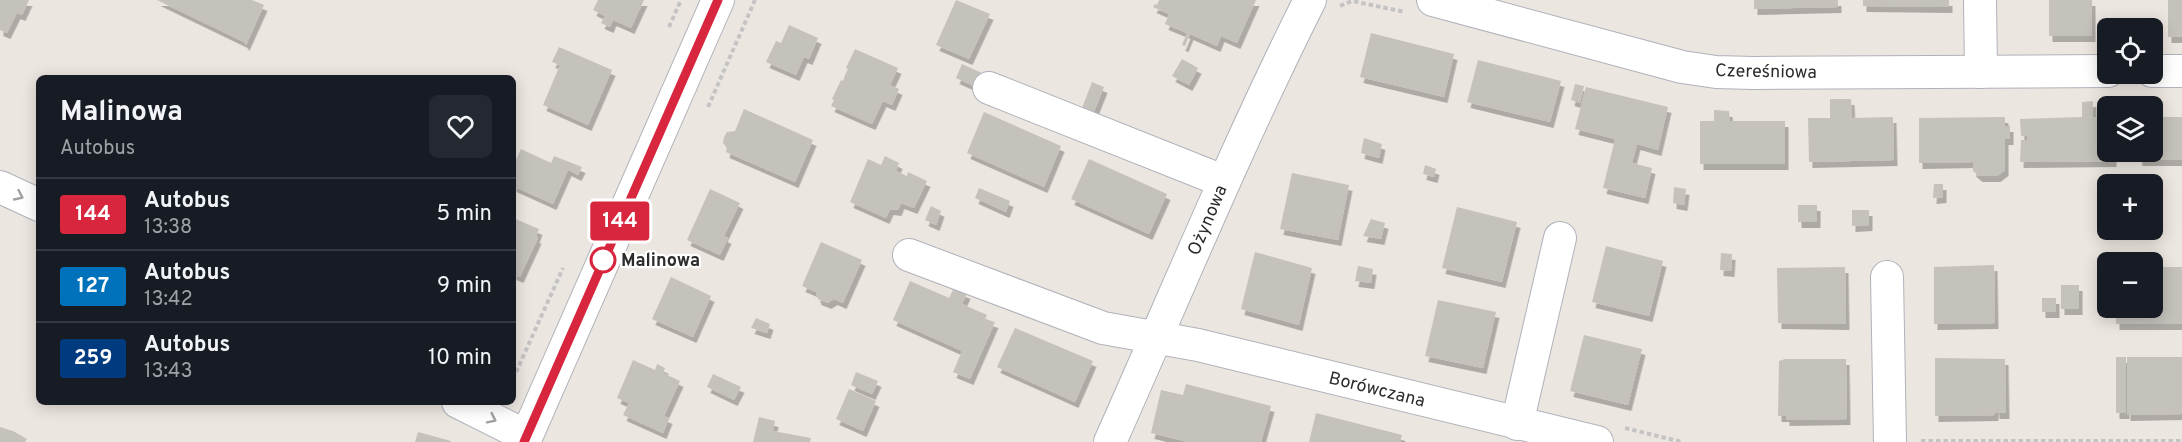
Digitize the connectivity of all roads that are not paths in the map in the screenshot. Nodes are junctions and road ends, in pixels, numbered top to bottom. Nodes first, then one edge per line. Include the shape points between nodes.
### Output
1 (718, 0) edge
2 (1310, 0) edge
3 (1433, 0) edge
4 (1980, 0) edge
5 (2097, 71) edge
6 (2163, 71) edge
7 (2182, 71) edge
8 (1981, 72) junction
9 (989, 88) dead end
10 (1223, 181) junction
11 (0, 187) edge
12 (36, 204) edge
13 (1560, 238) dead end
14 (909, 255) dead end
15 (1887, 277) dead end
16 (1156, 339) junction
17 (463, 405) edge
18 (1517, 424) junction
19 (1607, 434) edge
20 (525, 439) edge
21 (1904, 441) edge
22 (1110, 442) edge

1 - 20 street
2 - 10 street, Ożynowa
3 - 8 street, Czereśniowa via 1716,72
4 - 8 street
5 - 8 street, Czereśniowa
6 - 7 street
9 - 10 street
10 - 16 street, Ożynowa
11 -> 12 street
13 - 18 street
14 - 16 street, Borówczana via 1103,328
15 - 21 street
16 - 18 street, Borówczana via 1198,345
16 - 22 street, Ożynowa
17 -> 20 street
18 - 19 street, Borówczana

